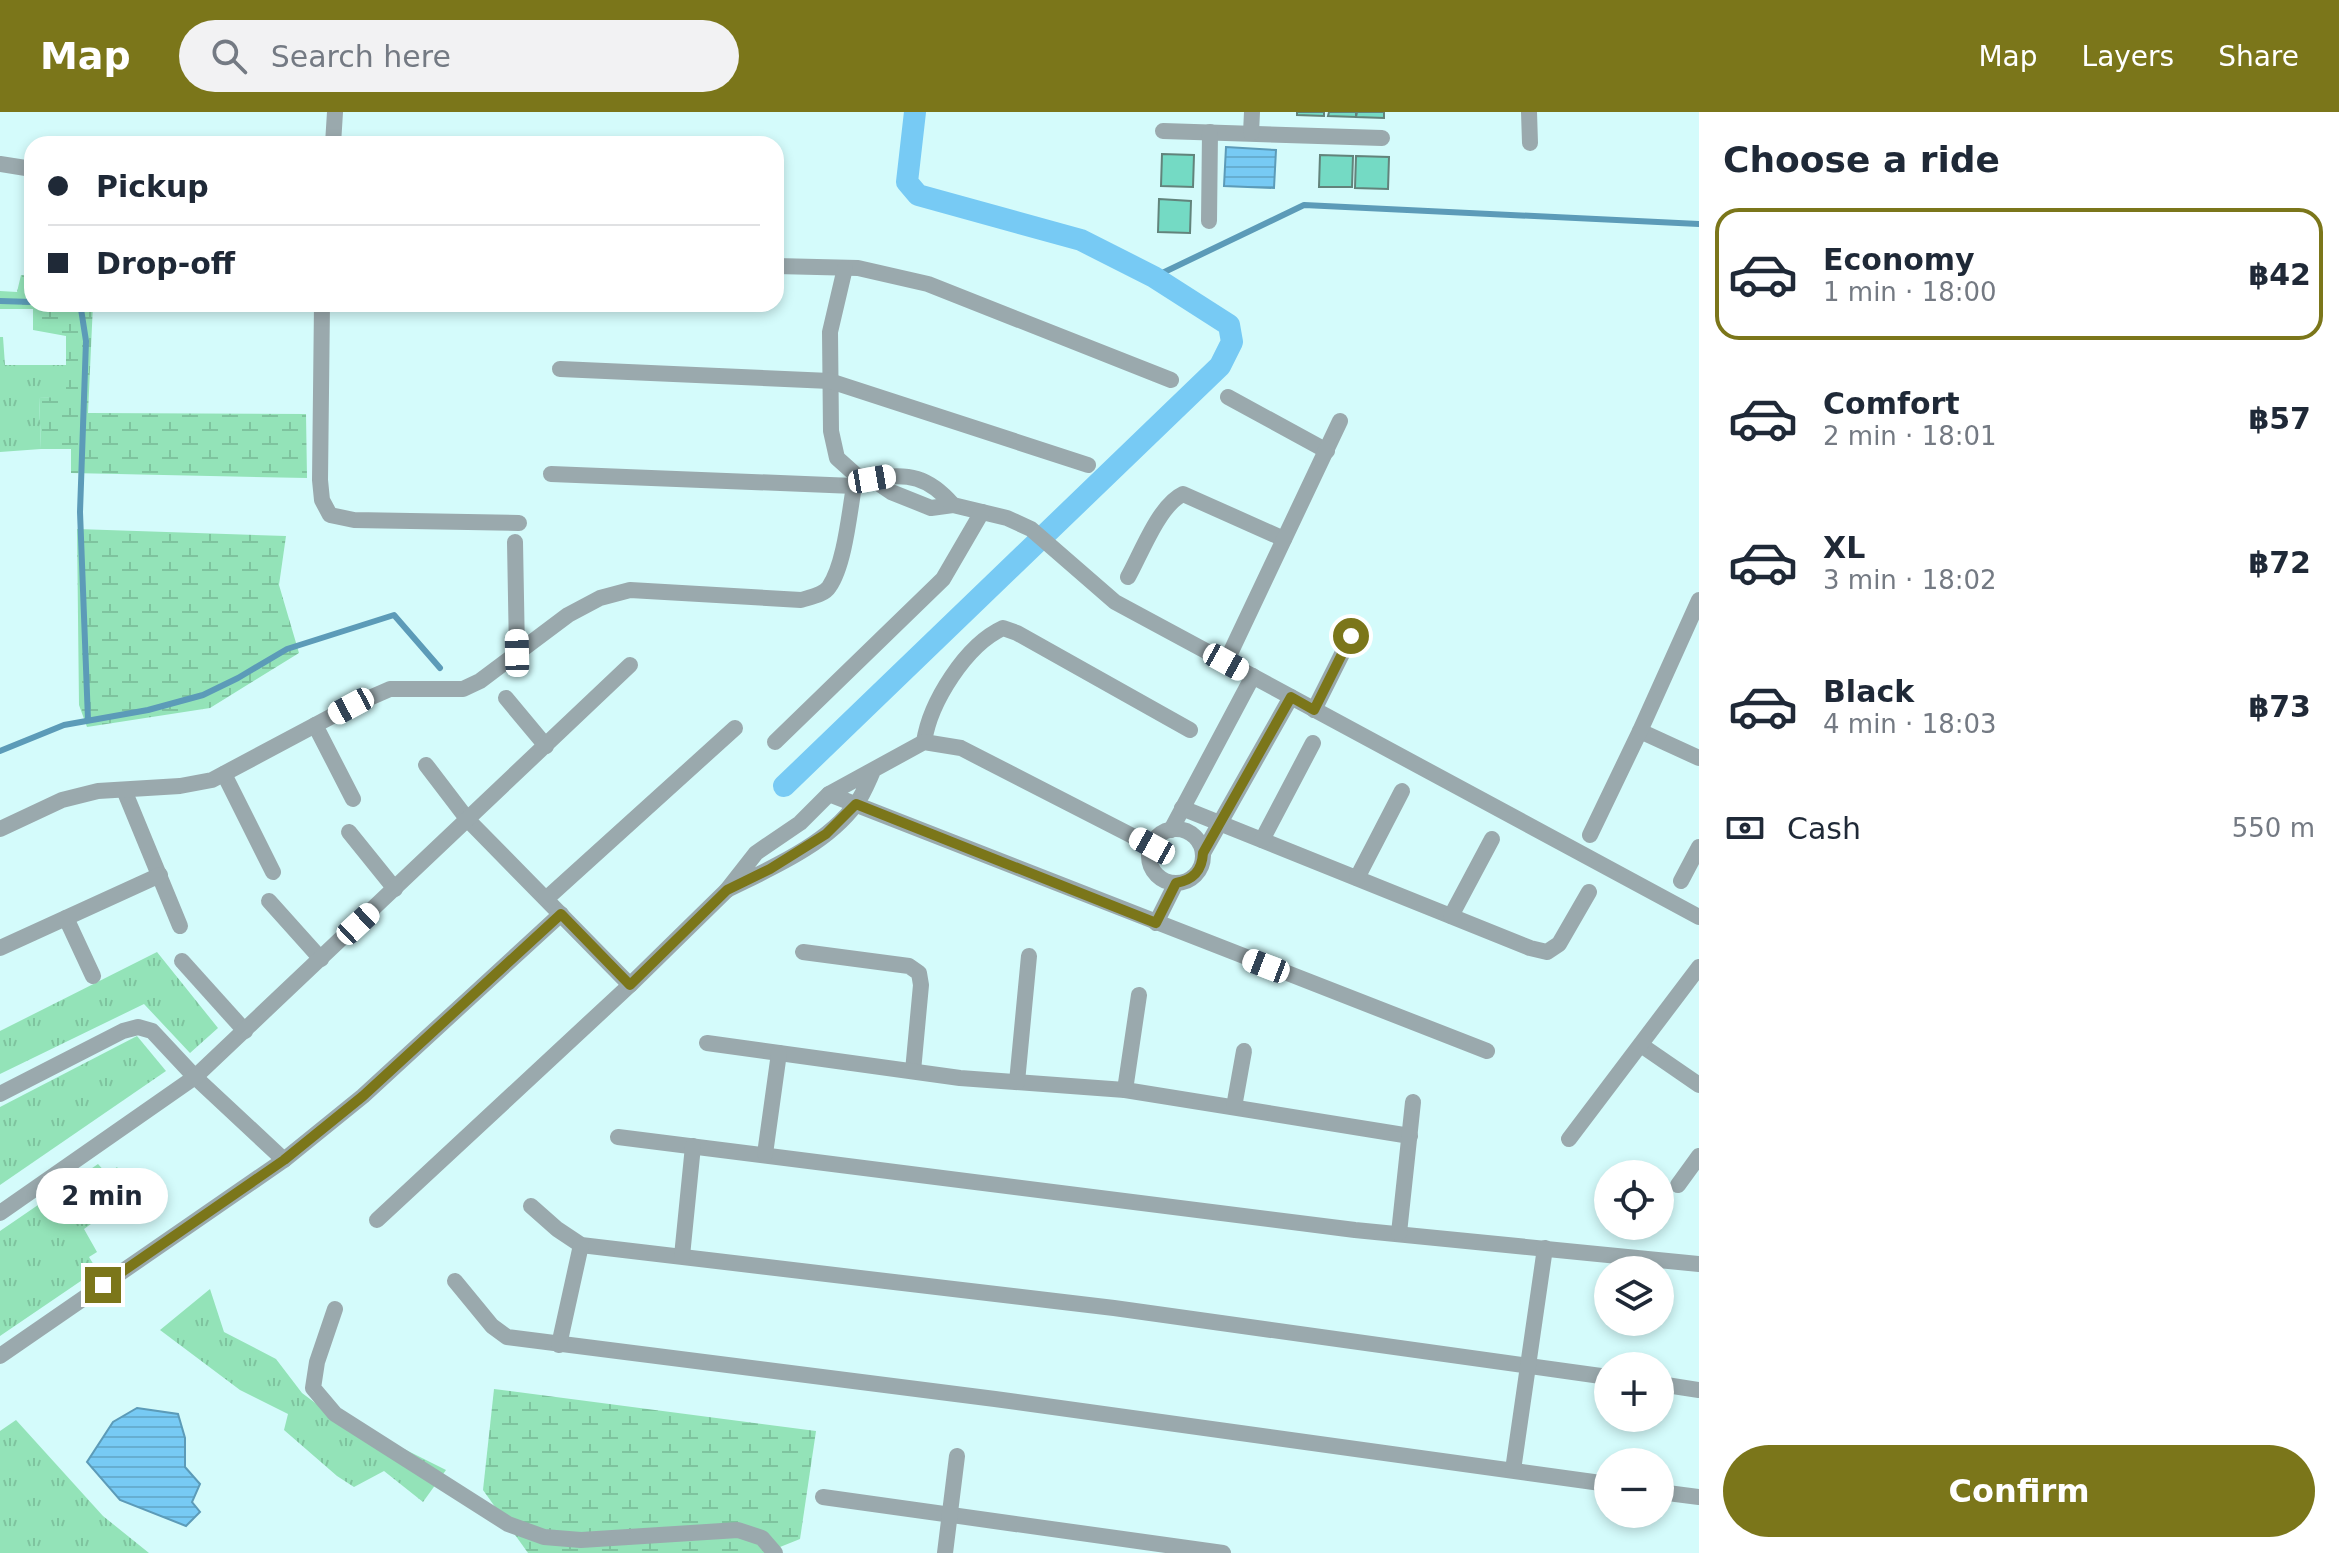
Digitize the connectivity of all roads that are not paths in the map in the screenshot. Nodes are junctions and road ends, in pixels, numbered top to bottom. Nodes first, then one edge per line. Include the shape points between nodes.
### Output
1 (335, 112) edge
2 (1252, 112) edge
3 (1529, 112) edge
4 (1163, 131) dead end
5 (1210, 132) junction
6 (1251, 133) junction
7 (334, 136) edge
8 (1382, 138) dead end
9 (1530, 143) dead end
10 (0, 164) edge
11 (24, 168) edge
12 (1209, 221) dead end
13 (784, 266) edge
14 (845, 268) junction
15 (322, 312) edge
16 (560, 369) dead end
17 (1171, 380) dead end
18 (830, 381) junction
19 (1228, 397) dead end
20 (1340, 421) dead end
21 (1327, 451) junction
22 (1088, 465) dead end
23 (551, 474) dead end
24 (861, 480) junction
25 (982, 512) junction
26 (519, 523) dead end
27 (1284, 539) junction
28 (515, 542) dead end
29 (1128, 577) dead end
30 (1699, 600) edge
31 (1351, 636) dead end
32 (517, 653) junction
33 (1226, 662) junction
34 (630, 665) dead end
35 (1253, 676) junction
36 (1291, 697) junction
37 (506, 698) dead end
38 (1314, 710) junction
39 (315, 725) junction
40 (735, 728) dead end
41 (1190, 730) dead end
42 (1640, 731) junction
43 (775, 742) dead end
44 (924, 742) junction
45 (1313, 743) dead end
46 (546, 746) junction
47 (1699, 758) edge
48 (426, 765) dead end
49 (873, 771) junction
50 (224, 774) junction
51 (124, 790) junction
52 (1402, 791) dead end
53 (829, 794) junction
54 (353, 799) dead end
55 (856, 804) junction
56 (1182, 808) junction
57 (468, 820) junction
58 (1220, 823) junction
59 (0, 829) edge
60 (1171, 830) junction
61 (349, 832) dead end
62 (1590, 835) dead end
63 (1492, 839) dead end
64 (1262, 840) junction
65 (1152, 846) junction
66 (1699, 847) edge
67 (1203, 853) junction
68 (273, 872) dead end
69 (160, 875) junction
70 (1357, 878) junction
71 (1681, 881) dead end
72 (1176, 883) junction
73 (395, 889) junction
74 (727, 890) junction
75 (1589, 892) dead end
76 (546, 899) junction
77 (269, 901) dead end
78 (561, 914) junction
79 (1451, 916) junction
80 (1699, 917) edge
81 (66, 918) junction
82 (1156, 923) junction
83 (180, 926) dead end
84 (0, 948) edge
85 (803, 952) dead end
86 (1029, 956) dead end
87 (321, 959) junction
88 (182, 961) dead end
89 (1699, 967) edge
90 (93, 976) dead end
91 (630, 985) junction
92 (1139, 995) dead end
93 (245, 1031) junction
94 (707, 1043) dead end
95 (1641, 1045) junction
96 (1244, 1051) dead end
97 (1487, 1051) dead end
98 (779, 1053) junction
99 (913, 1071) junction
100 (195, 1077) junction
101 (1017, 1082) junction
102 (1699, 1085) edge
103 (1125, 1090) junction
104 (0, 1094) edge
105 (1413, 1102) dead end
106 (1234, 1107) junction
107 (1410, 1136) junction
108 (618, 1137) dead end
109 (1569, 1139) dead end
110 (693, 1146) junction
111 (765, 1154) junction
112 (1699, 1156) edge
113 (284, 1160) junction
114 (1678, 1185) dead end
115 (531, 1206) dead end
116 (0, 1213) edge
117 (377, 1220) dead end
118 (1399, 1233) junction
119 (581, 1245) junction
120 (1545, 1248) junction
121 (682, 1256) junction
122 (1699, 1264) edge
123 (455, 1281) dead end
124 (335, 1309) dead end
125 (559, 1345) junction
126 (0, 1356) edge
127 (1528, 1365) junction
128 (1594, 1375) edge
129 (1674, 1386) edge
130 (1699, 1390) edge
131 (957, 1456) dead end
132 (1513, 1470) junction
133 (1594, 1482) edge
134 (1674, 1494) edge
135 (823, 1497) dead end
136 (1699, 1497) edge
137 (950, 1515) junction
138 (775, 1553) edge
139 (945, 1553) edge
140 (1223, 1553) edge

1 - 7 street
2 - 6 street
3 - 9 street
4 - 5 street
5 - 6 street
5 - 12 street
6 - 8 street
10 - 11 street
13 - 14 street
14 - 17 street via 928,284
14 - 18 street via 830,332
15 - 26 street via 320,480 330,515
16 - 18 street
18 - 22 street
18 - 24 street via 833,449
19 - 21 street
20 - 21 street
21 - 27 street
23 - 24 street
24 - 25 street via 899,474 938,487 953,505
24 - 32 street via 840,563 829,589 818,595 801,600 630,590 568,615
25 - 33 street via 1020,522 1115,602
25 - 43 street via 943,579
27 - 29 street via 1183,494 1165,509
27 - 33 street
28 - 32 street
30 - 42 street
31 - 38 street
32 - 39 street via 463,689 390,689
33 - 35 street
34 - 46 street
35 - 36 street
35 - 56 street
36 - 38 street
36 - 58 street
37 - 46 street
38 - 80 street
39 - 50 street
39 - 54 street
40 - 76 street
41 - 44 street via 1003,628 988,635 941,690
42 - 47 street
42 - 62 street
44 - 49 street
44 - 65 street via 961,748
45 - 64 street
46 - 57 street
48 - 57 street
49 - 53 street
49 - 55 street
50 - 51 street via 180,786
50 - 68 street
51 - 59 street via 62,800
51 - 69 street
52 - 70 street
53 - 55 street
53 - 74 street via 800,823 756,853
55 - 74 street via 826,834
55 - 82 street
56 - 58 street
56 - 60 street
57 - 73 street
57 - 76 street
58 - 64 street
58 - 67 street
60 - 65 street
60 - 67 street via 1195,837
61 - 73 street
63 - 79 street
64 - 70 street
65 - 72 street via 1153,870
66 - 71 street
67 - 72 street via 1199,870
69 - 81 street
69 - 83 street
70 - 79 street
72 - 82 street
73 - 87 street
74 - 91 street
75 - 79 street via 1559,944 1547,952
76 - 78 street
77 - 87 street
78 - 91 street
78 - 113 street via 363,1096
81 - 84 street
81 - 90 street
82 - 97 street
85 - 99 street via 909,966 919,973
86 - 101 street
87 - 93 street
88 - 93 street
89 - 95 street
91 - 117 street
92 - 103 street
93 - 100 street
94 - 98 street
95 - 102 street
95 - 109 street
96 - 106 street
98 - 99 street
98 - 111 street
99 - 101 street
100 - 104 street via 152,1031 138,1027
100 - 113 street
100 - 116 street
101 - 103 street
103 - 106 street
105 - 107 street
106 - 107 street
107 - 118 street
108 - 110 street
110 - 111 street
110 - 121 street
111 - 118 street
112 - 114 street
113 - 126 street
115 - 119 street
118 - 120 street
119 - 121 street
119 - 125 street
120 - 122 street
120 - 127 street
121 - 127 street
123 - 125 street via 498,1332
124 - 138 street via 313,1388 335,1414 508,1524 544,1537 581,1540 738,1530 762,1538
125 - 132 street
127 - 128 street
127 - 132 street
129 - 130 street
131 - 137 street
132 - 133 street
134 - 136 street
135 - 137 street
137 - 139 street
137 - 140 street

